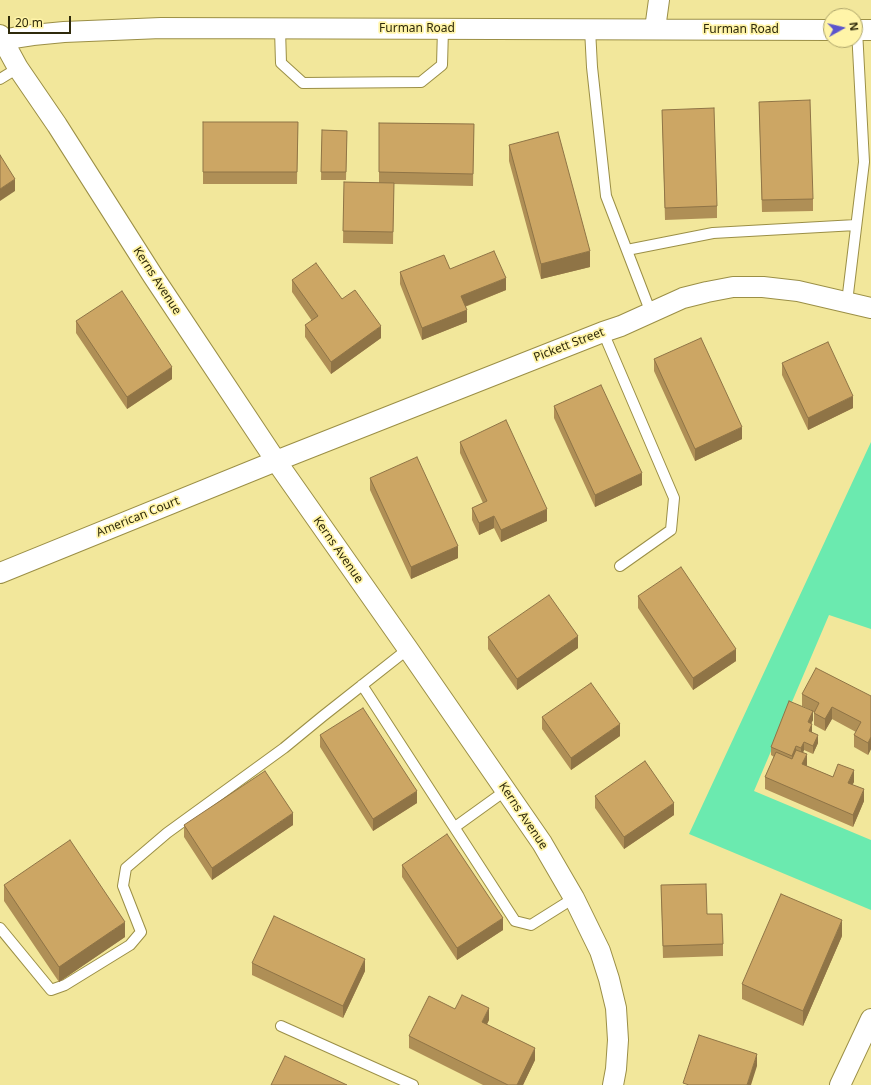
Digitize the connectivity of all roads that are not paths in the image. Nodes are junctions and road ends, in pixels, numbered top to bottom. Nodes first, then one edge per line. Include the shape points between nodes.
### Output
1 (660, 0) edge
2 (280, 29) junction
3 (443, 29) junction
4 (590, 29) junction
5 (655, 29) junction
6 (823, 30) edge
7 (1, 38) edge
8 (861, 48) edge
9 (18, 68) junction
10 (0, 79) edge
11 (856, 225) junction
12 (627, 250) junction
13 (847, 302) junction
14 (871, 308) edge
15 (651, 313) junction
16 (602, 332) junction
17 (276, 461) junction
18 (620, 566) dead end
19 (0, 573) edge
20 (408, 649) junction
21 (362, 685) junction
22 (505, 791) junction
23 (455, 827) junction
24 (574, 898) junction
25 (0, 928) edge
26 (871, 1019) edge
27 (281, 1026) dead end
28 (413, 1085) edge
29 (613, 1085) edge
30 (840, 1085) edge

1 - 5 street
2 - 3 street, Furman Road
2 - 3 lane via 281,63 303,83 421,82 442,65
2 - 7 street, Furman Road via 161,28 64,32
3 - 4 street, Furman Road
4 - 5 street, Furman Road
4 - 12 lane via 606,196
5 - 6 street, Furman Road
7 - 9 street, Kerns Avenue
8 - 11 lane via 864,162
9 - 10 lane
9 - 17 street, Kerns Avenue
11 - 12 lane via 713,233
11 - 13 lane
12 - 15 lane
13 - 14 street, Pickett Street
13 - 15 street, Pickett Street via 798,291 733,287 683,298
15 - 16 street, Pickett Street
16 - 17 street, Pickett Street
16 - 18 lane via 674,498 671,530
17 - 19 street, American Court
17 - 20 street, Kerns Avenue
20 - 21 lane
20 - 22 street, Kerns Avenue
21 - 23 lane
21 - 25 lane via 284,748 167,833 126,868 123,886 141,932 130,945 66,985 51,990
22 - 23 lane
22 - 24 street, Kerns Avenue via 542,843
23 - 24 lane via 515,921 531,925
24 - 29 street, Kerns Avenue via 600,952 616,1008 618,1040
26 - 30 street
27 - 28 lane

